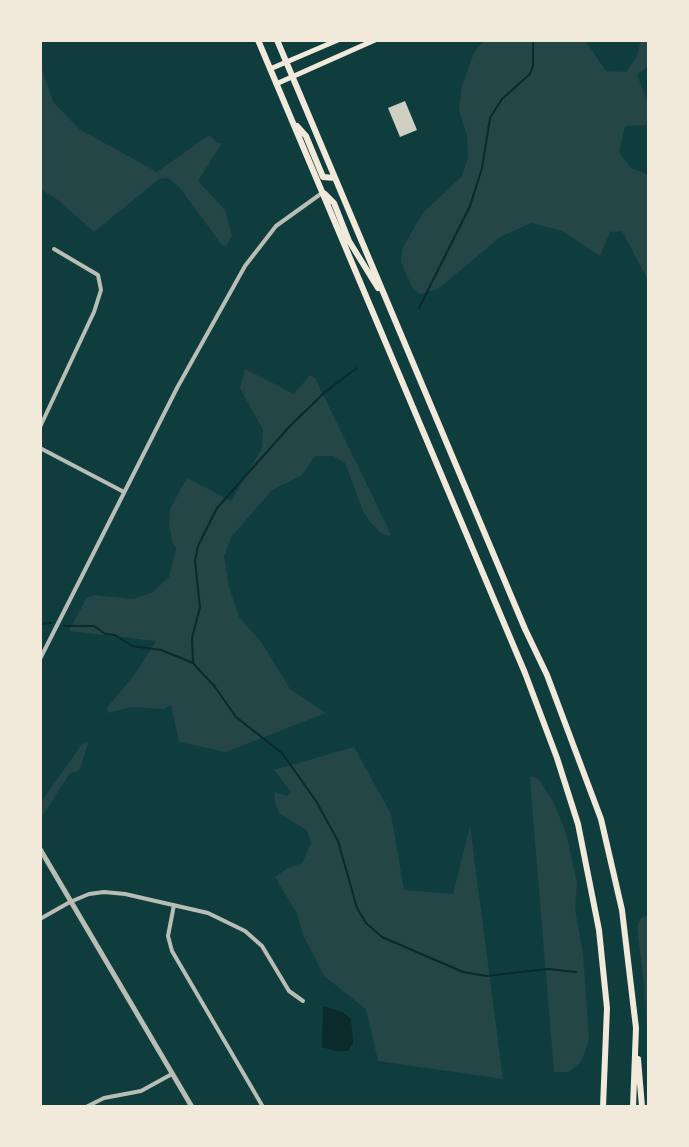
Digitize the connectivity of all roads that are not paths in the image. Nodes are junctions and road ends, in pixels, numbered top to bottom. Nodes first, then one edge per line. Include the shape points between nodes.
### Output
1 (258, 40) edge
2 (277, 40) edge
3 (338, 40) edge
4 (375, 40) edge
5 (286, 63) junction
6 (270, 69) junction
7 (292, 76) junction
8 (276, 84) junction
9 (292, 120) junction
10 (335, 178) junction
11 (322, 193) junction
12 (54, 249) dead end
13 (388, 305) junction
14 (40, 427) edge
15 (40, 448) edge
16 (124, 492) junction
17 (40, 659) edge
18 (40, 849) edge
19 (70, 902) junction
20 (174, 905) junction
21 (40, 919) edge
22 (303, 1001) dead end
23 (636, 1028) junction
24 (172, 1074) junction
25 (86, 1107) edge
26 (192, 1107) edge
27 (263, 1107) edge
28 (603, 1107) edge
29 (633, 1107) edge
30 (642, 1107) edge

1 - 6 highway
2 - 5 highway
3 - 5 main road
4 - 7 main road
5 - 6 main road
5 - 7 highway
6 - 8 highway
7 - 8 main road
7 - 10 highway
8 - 9 highway
9 - 10 highway via 306,136 323,177
9 - 11 highway
10 - 13 highway
11 - 13 highway via 331,199 349,241
11 - 16 street via 276,226 245,266
11 - 28 highway via 525,673 578,824 603,965
12 - 14 street via 98,275 101,290
13 - 23 highway via 558,701 601,819 622,910
15 - 16 street
16 - 17 street
18 - 19 street
19 - 20 street via 104,892
19 - 21 street
19 - 24 street
20 - 22 street via 208,913 245,931 262,946 289,991
20 - 27 street via 168,936 172,951
23 - 29 highway
23 - 30 highway
24 - 25 street via 141,1091
24 - 26 street

